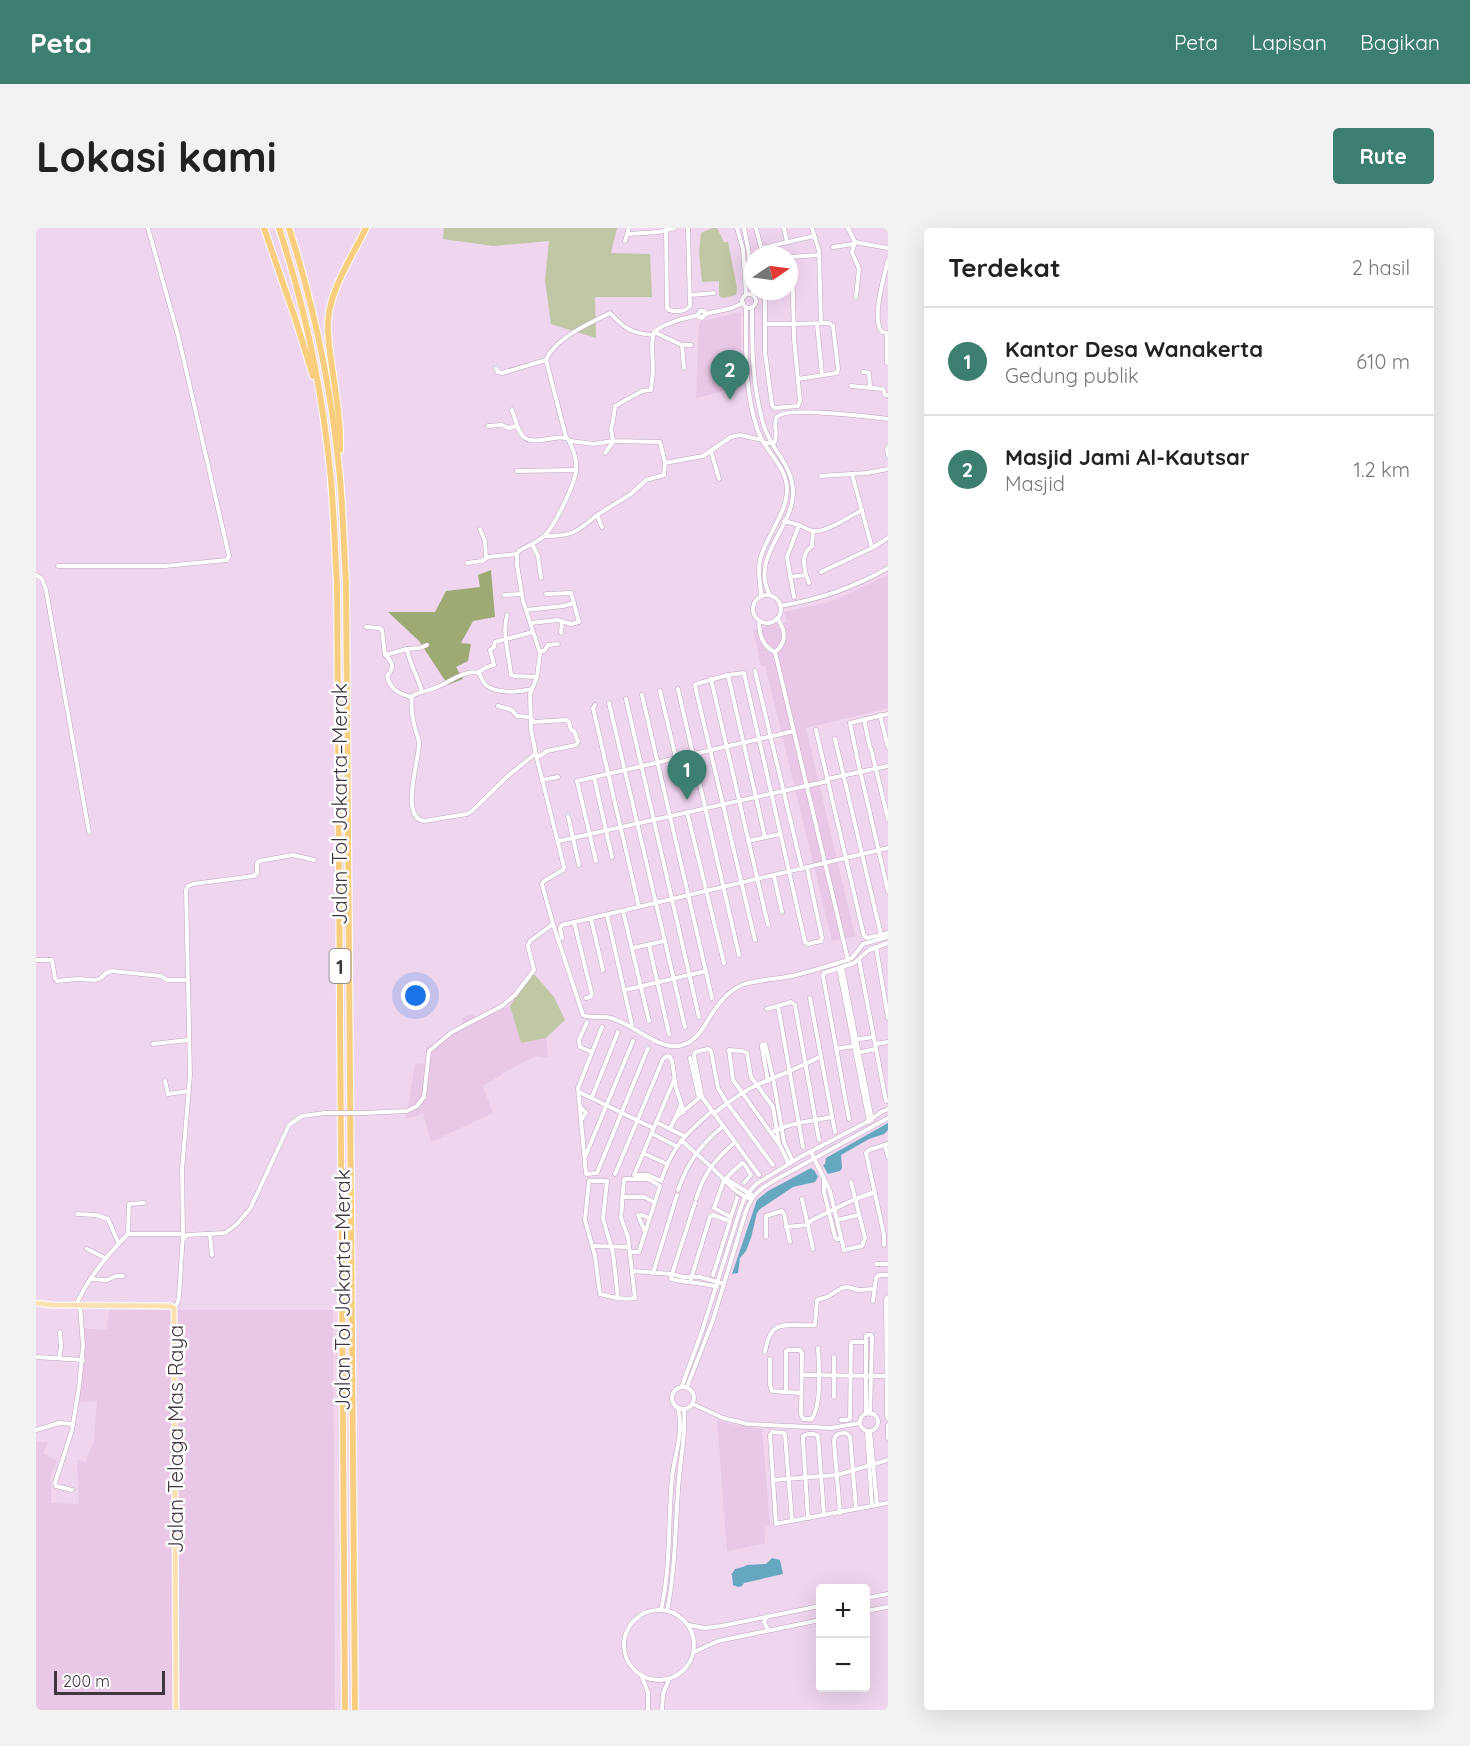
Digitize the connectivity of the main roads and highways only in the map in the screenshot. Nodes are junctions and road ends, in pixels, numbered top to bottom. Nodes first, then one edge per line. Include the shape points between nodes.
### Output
1 (264, 228) edge
2 (279, 228) edge
3 (289, 228) edge
4 (366, 228) edge
5 (321, 399) junction
6 (340, 480) junction
7 (36, 1302) edge
8 (176, 1710) edge
9 (345, 1710) edge
10 (355, 1710) edge

1 - 5 highway
2 - 5 highway, Jalan Tol Jakarta–Merak / 1 via 299,296
3 - 6 highway, Jalan Tol Jakarta–Merak / 1 via 327,381
4 - 6 highway via 340,281 328,322 340,426
5 - 9 highway, Jalan Tol Jakarta–Merak / 1 via 331,480 337,585
6 - 10 highway, Jalan Tol Jakarta–Merak / 1 via 346,583
7 - 8 main road, Jalan Telaga Mas Raya via 174,1308

